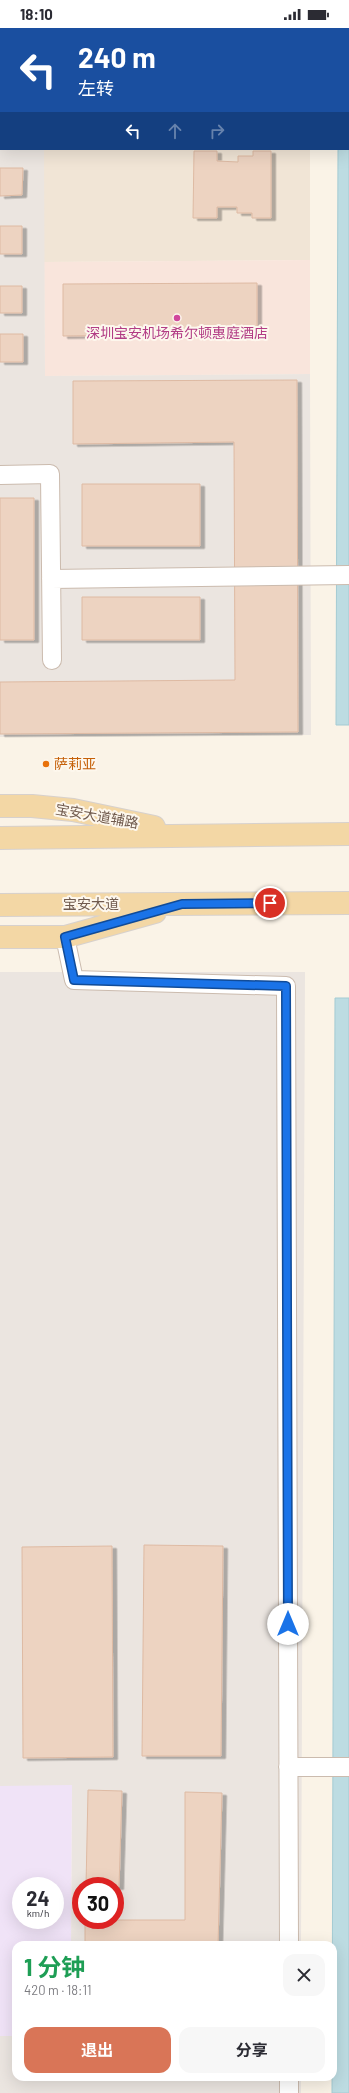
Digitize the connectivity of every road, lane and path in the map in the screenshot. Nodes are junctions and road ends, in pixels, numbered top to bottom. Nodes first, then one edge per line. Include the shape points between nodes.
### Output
1 (0, 475) edge
2 (342, 575) edge
3 (51, 579) junction
4 (52, 660) dead end
5 (0, 806) edge
6 (349, 822) edge
7 (299, 834) junction
8 (349, 834) edge
9 (193, 835) junction
10 (0, 838) edge
11 (299, 902) junction
12 (349, 902) edge
13 (0, 904) edge
14 (182, 904) junction
15 (349, 915) edge
16 (0, 936) edge
17 (65, 937) junction
18 (349, 1766) edge
19 (293, 1767) junction
20 (289, 1941) edge
21 (289, 2081) edge
22 (289, 2093) edge

1 - 3 street via 50,474
2 - 3 street
3 - 4 street
5 - 9 main road, 宝安大道辅路 via 73,810
6 - 7 main road
7 - 8 main road
7 - 9 main road
9 - 10 main road
11 - 12 main road, 宝安大道
11 - 14 main road, 宝安大道
11 - 15 main road
13 - 14 main road, 宝安大道
14 - 17 main road
16 - 17 main road
17 - 19 street via 74,980 286,986
18 - 19 street
19 - 20 street
21 - 22 street

